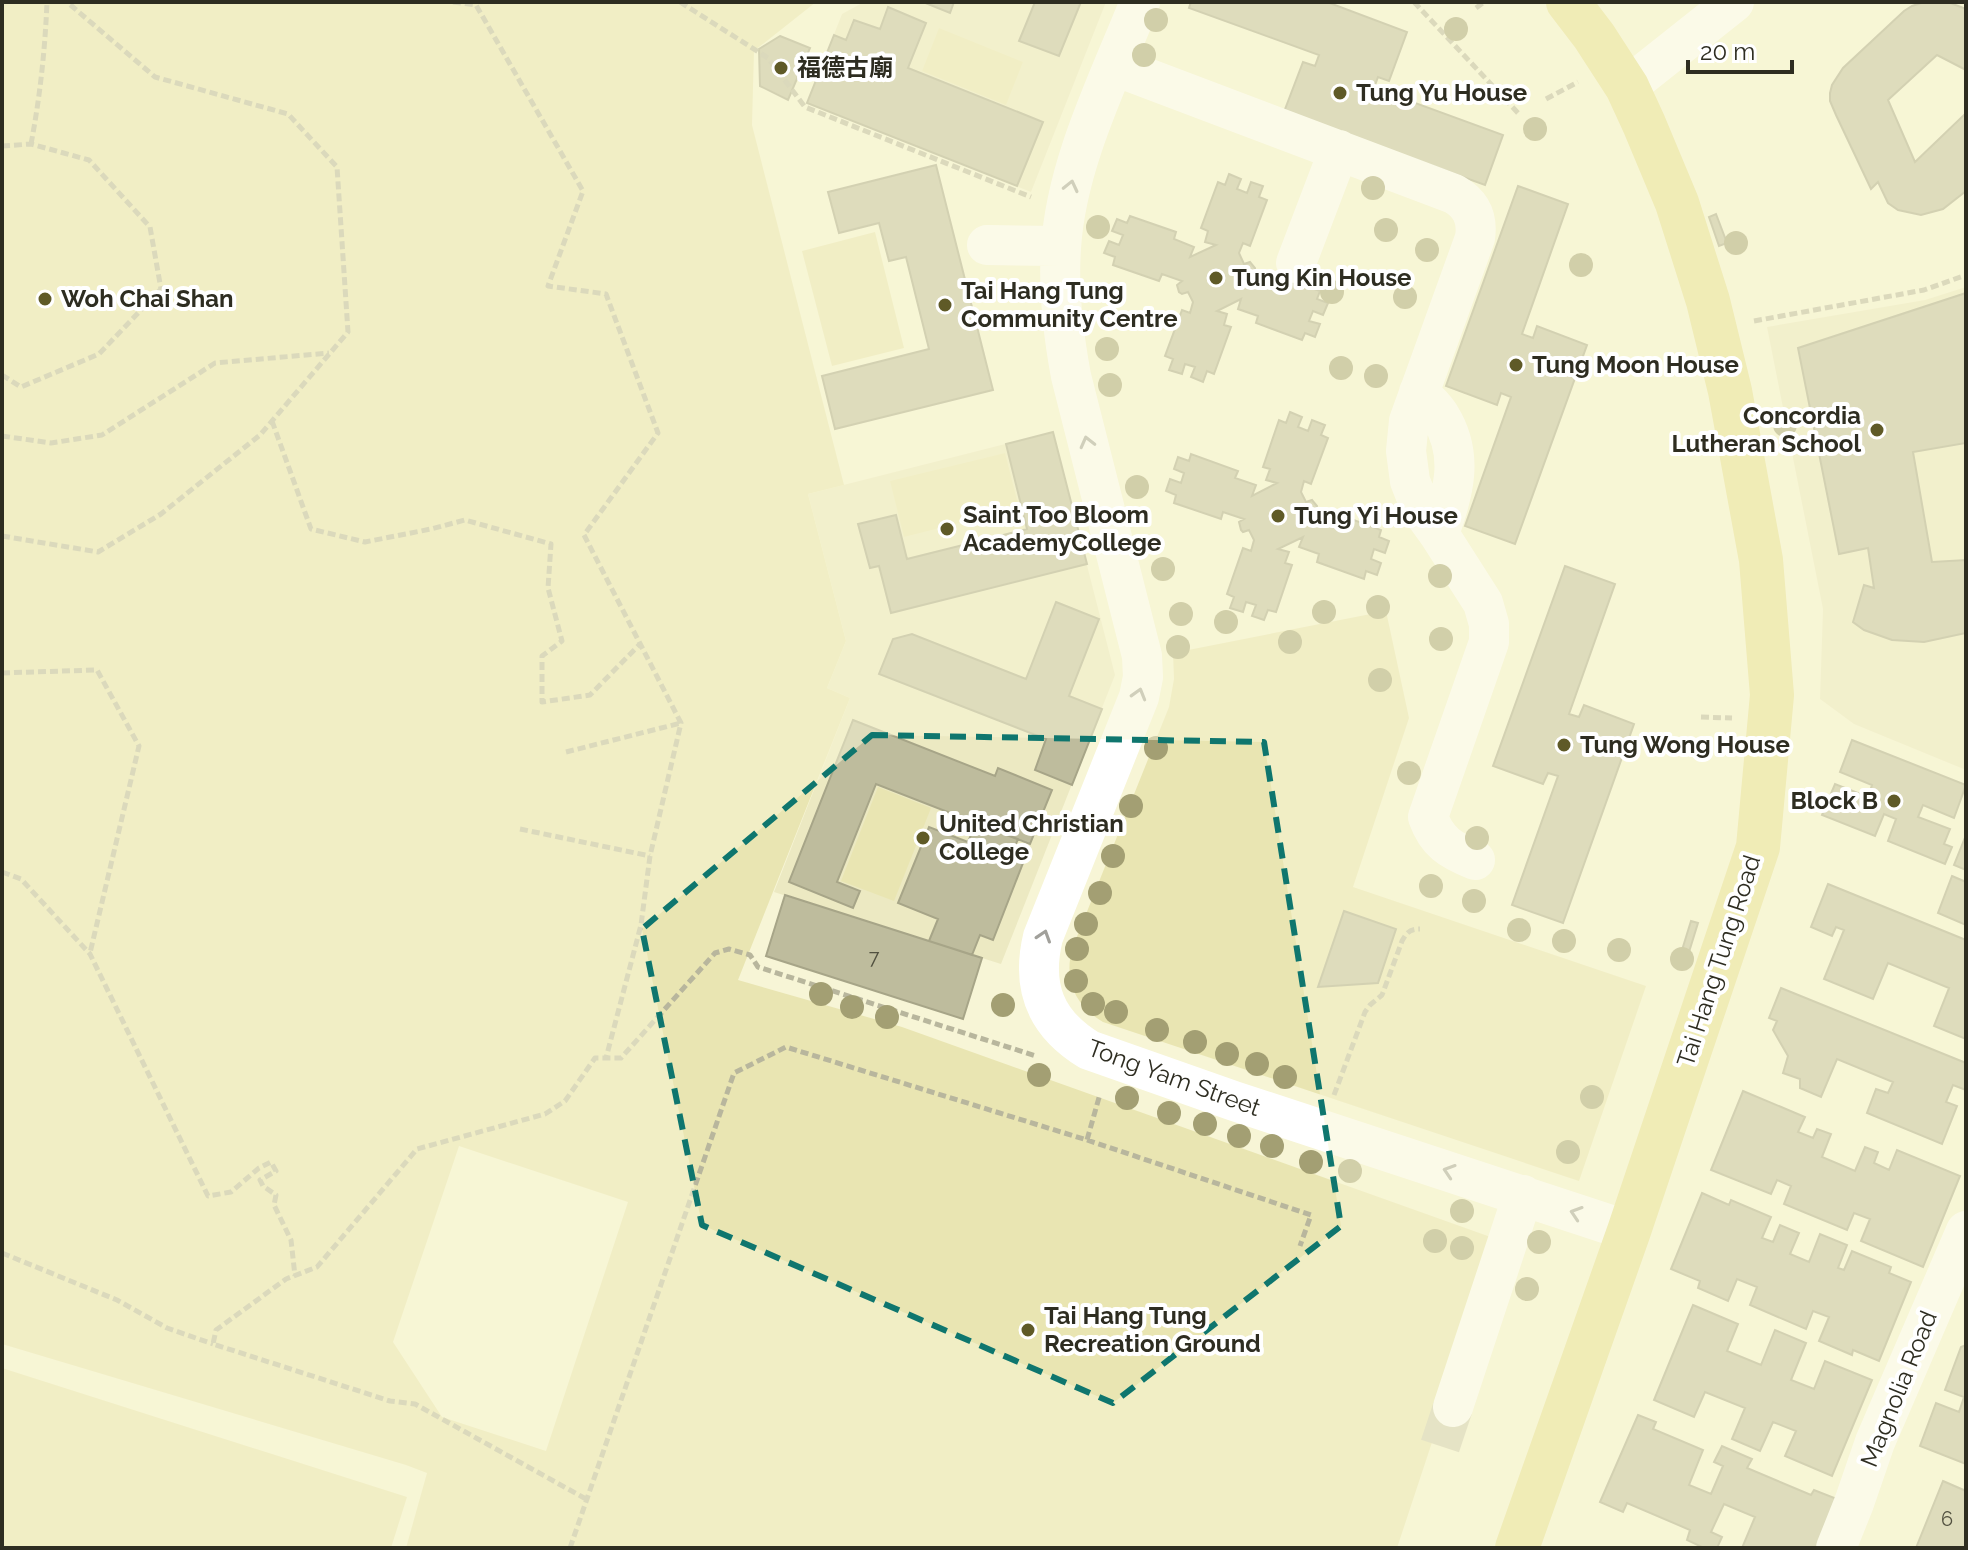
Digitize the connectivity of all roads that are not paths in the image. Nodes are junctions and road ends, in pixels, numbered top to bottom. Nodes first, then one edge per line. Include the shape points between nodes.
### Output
1 (1140, 2) edge
2 (1568, 2) edge
3 (1734, 2) edge
4 (1115, 66) junction
5 (1627, 87) junction
6 (1339, 150) junction
7 (987, 245) dead end
8 (1061, 246) junction
9 (1296, 263) dead end
10 (1475, 860) dead end
11 (1523, 1195) junction
12 (1629, 1231) junction
13 (1965, 1239) edge
14 (1453, 1407) tunnel mouth
15 (1517, 1548) edge
16 (1836, 1548) edge

1 - 4 street, Tong Yam Street
2 - 5 main road, Tai Hang Tung Road
3 - 5 street
4 - 6 street
8 -> 4 street, Tong Yam Street via 1072,179
5 - 12 main road, Tai Hang Tung Road via 1677,203 1730,391 1761,560 1772,695 1758,847
6 - 9 street
6 - 10 street via 1454,194 1464,199 1474,217 1475,238 1409,421 1406,451 1421,509 1483,603 1489,624 1489,642 1428,817 1434,833 1453,852
7 - 8 street
11 -> 8 street, Tong Yam Street via 1098,1054 1073,1041 1049,1012 1038,975 1043,937 1139,697 1143,667 1071,376 1059,290
12 -> 11 street, Tong Yam Street
11 - 14 street
12 - 15 main road, Tai Hang Tung Road
13 - 16 street, Magnolia Road via 1875,1442

